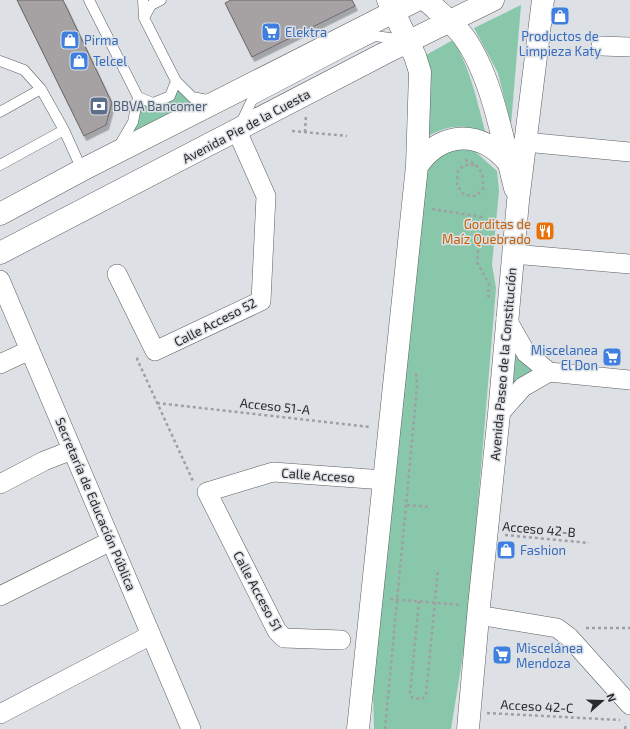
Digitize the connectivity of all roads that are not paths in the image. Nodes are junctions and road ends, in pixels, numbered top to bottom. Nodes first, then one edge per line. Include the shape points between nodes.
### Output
1 (89, 0) edge
2 (143, 0) edge
3 (161, 0) edge
4 (417, 0) edge
5 (422, 0) edge
6 (426, 0) edge
7 (493, 0) edge
8 (543, 0) edge
9 (391, 6) edge
10 (144, 18) junction
11 (449, 21) junction
12 (408, 41) junction
13 (601, 46) dead end
14 (630, 47) edge
15 (0, 61) edge
16 (176, 81) junction
17 (41, 90) junction
18 (138, 97) junction
19 (217, 102) junction
20 (0, 112) edge
21 (64, 130) junction
22 (237, 131) junction
23 (525, 142) junction
24 (630, 152) edge
25 (115, 154) junction
26 (508, 162) junction
27 (0, 165) edge
28 (417, 166) junction
29 (82, 170) junction
30 (518, 201) junction
31 (0, 214) edge
32 (0, 253) edge
33 (513, 254) junction
34 (630, 264) edge
35 (117, 274) dead end
36 (0, 280) edge
37 (507, 307) junction
38 (30, 350) junction
39 (0, 364) edge
40 (549, 372) junction
41 (630, 380) edge
42 (499, 414) junction
43 (72, 450) junction
44 (384, 480) junction
45 (0, 484) edge
46 (207, 492) joint
47 (111, 541) junction
48 (0, 596) edge
49 (478, 611) junction
50 (151, 635) junction
51 (341, 640) dead end
52 (628, 712) edge
53 (0, 714) edge
54 (469, 721) edge
55 (191, 729) edge
56 (358, 729) edge

1 - 18 lane
2 - 10 lane
3 - 10 lane via 151,5
4 - 9 street
5 - 12 street
6 - 11 street
7 - 11 street, Avenida Pie de la Cuesta
8 - 23 street, Avenida Paseo de la Constitución
9 - 12 street
9 - 19 street
10 - 16 lane
11 - 12 street, Avenida Pie de la Cuesta
11 - 26 street via 473,52 488,88
12 - 22 street, Avenida Pie de la Cuesta
12 - 28 street via 420,72
13 - 14 street
15 - 17 lane via 24,70
16 - 18 lane via 170,96 153,103
16 - 19 lane via 192,97
17 - 20 lane
17 - 21 lane
18 - 25 lane via 133,122
19 - 25 street
21 - 27 lane
21 - 29 lane
22 - 32 street, Avenida Pie de la Cuesta
22 - 35 street, Calle Acceso 52 via 266,196 261,301 155,351
23 - 24 street
23 - 30 street, Avenida Paseo de la Constitución
25 - 29 street
26 - 28 street via 492,146 481,141 459,138 435,147
26 - 30 street
28 - 44 street
29 - 31 street
30 - 33 street, Avenida Paseo de la Constitución
33 - 34 street
33 - 37 street, Avenida Paseo de la Constitución
36 - 38 street, Secretaría de Educación Pública
37 - 40 street via 526,352
37 - 42 street, Avenida Paseo de la Constitución
38 - 39 street
38 - 43 street, Secretaría de Educación Pública
40 - 41 street
40 - 42 street via 523,387
42 - 49 street, Avenida Paseo de la Constitución
43 - 45 street via 44,461
43 - 47 street, Secretaría de Educación Pública
44 - 46 street, Calle Acceso via 273,472
44 - 56 street
46 - 51 street, Calle Acceso 51 via 277,631 284,638
47 - 48 street
47 - 50 street, Secretaría de Educación Pública
49 - 52 street via 557,628 569,636
49 - 54 street, Avenida Paseo de la Constitución
50 - 53 street
50 - 55 street, Secretaría de Educación Pública

